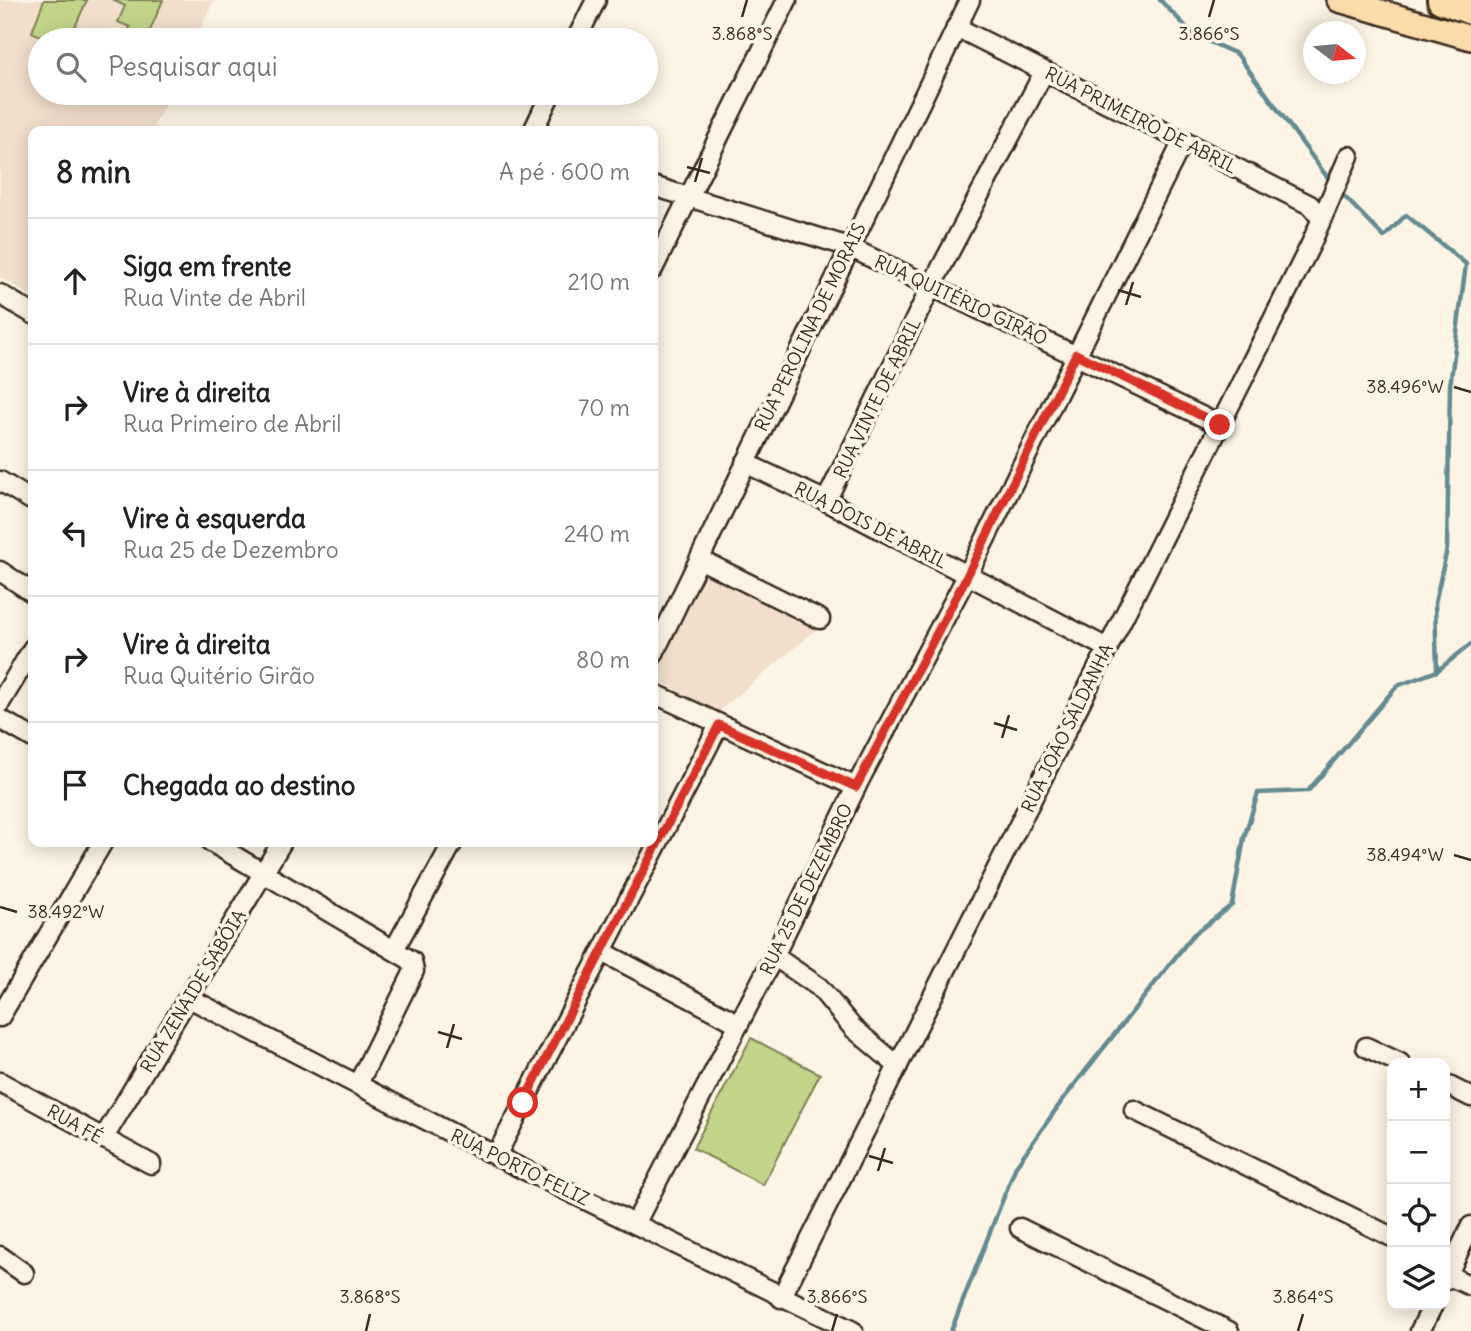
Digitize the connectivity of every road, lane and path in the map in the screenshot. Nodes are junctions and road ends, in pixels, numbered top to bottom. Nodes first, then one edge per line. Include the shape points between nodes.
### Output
1 (596, 0) edge
2 (787, 0) edge
3 (970, 0) edge
4 (1339, 0) edge
5 (1441, 0) edge
6 (1471, 11) edge
7 (956, 27) junction
8 (582, 28) edge
9 (1471, 38) edge
10 (1044, 72) junction
11 (545, 105) edge
12 (535, 126) edge
13 (1183, 141) junction
14 (1349, 156) dead end
15 (658, 188) edge
16 (687, 198) junction
17 (1321, 218) junction
18 (849, 247) junction
19 (658, 259) edge
20 (932, 285) junction
21 (0, 294) edge
22 (28, 311) edge
23 (1076, 354) junction
24 (1220, 425) junction
25 (745, 463) junction
26 (0, 481) edge
27 (28, 498) edge
28 (826, 501) junction
29 (701, 560) junction
30 (0, 571) edge
31 (968, 574) junction
32 (28, 590) edge
33 (820, 619) dead end
34 (658, 645) edge
35 (1107, 648) junction
36 (28, 656) edge
37 (658, 695) edge
38 (0, 703) edge
39 (0, 719) edge
40 (719, 725) junction
41 (28, 735) edge
42 (856, 787) junction
43 (658, 844) edge
44 (100, 847) edge
45 (220, 847) edge
46 (279, 847) edge
47 (450, 847) edge
48 (656, 847) edge
49 (265, 873) junction
50 (395, 948) junction
51 (603, 951) junction
52 (774, 956) junction
53 (189, 998) junction
54 (0, 1017) edge
55 (739, 1024) junction
56 (1366, 1047) dead end
57 (1389, 1058) edge
58 (898, 1066) junction
59 (0, 1082) edge
60 (358, 1084) junction
61 (1450, 1086) edge
62 (1471, 1097) edge
63 (1133, 1110) dead end
64 (103, 1139) junction
65 (496, 1156) junction
66 (151, 1164) dead end
67 (635, 1224) junction
68 (1471, 1226) edge
69 (1020, 1228) dead end
70 (1387, 1235) edge
71 (0, 1256) edge
72 (1450, 1265) edge
73 (24, 1273) dead end
74 (1450, 1273) edge
75 (1471, 1286) edge
76 (781, 1298) junction
77 (1430, 1310) edge
78 (853, 1331) edge
79 (1229, 1331) edge
80 (1420, 1331) edge

1 - 8 street
2 - 16 street
3 - 7 street, RUA PEROLINA DE MORAIS
4 - 9 main road
5 - 6 highway
7 - 10 street, RUA PRIMEIRO DE ABRIL
7 - 18 street, RUA PEROLINA DE MORAIS
10 - 13 street, RUA PRIMEIRO DE ABRIL
10 - 20 street, RUA VINTE DE ABRIL
11 - 12 street
13 - 17 street, RUA PRIMEIRO DE ABRIL via 1310,205
13 - 23 street, RUA 25 DE DEZEMBRO
14 - 17 street, RUA JOÃO SALDANHA
15 - 16 street, RUA QUITÉRIO GIRÃO
16 - 18 street, RUA QUITÉRIO GIRÃO
16 - 19 street
17 - 24 street, RUA JOÃO SALDANHA
18 - 20 street, RUA QUITÉRIO GIRÃO
18 - 25 street, RUA PEROLINA DE MORAIS
20 - 23 street, RUA QUITÉRIO GIRÃO
20 - 28 street, RUA VINTE DE ABRIL
21 - 22 street
23 - 24 street, RUA QUITÉRIO GIRÃO
23 - 31 street, RUA 25 DE DEZEMBRO
24 - 35 street, RUA JOÃO SALDANHA
25 - 28 street, RUA DOIS DE ABRIL
25 - 29 street, RUA PEROLINA DE MORAIS
26 - 27 street
28 - 31 street, RUA DOIS DE ABRIL
29 - 33 street
29 - 34 street, RUA PEROLINA DE MORAIS
30 - 32 street
31 - 35 street, RUA DOIS DE ABRIL
31 - 42 street, RUA 25 DE DEZEMBRO
35 - 58 street, RUA JOÃO SALDANHA
36 - 38 street
37 - 40 street
39 - 41 street
40 - 42 street
40 - 43 street
42 - 52 street, RUA 25 DE DEZEMBRO
44 - 54 street
45 - 49 street
46 - 49 street, RUA ZENAIDE SABÓIA
47 - 50 street
48 - 51 street
49 - 50 street
49 - 53 street, RUA ZENAIDE SABÓIA
50 - 60 street via 412,961 414,971
51 - 55 street
51 - 65 street
52 - 55 street, RUA 25 DE DEZEMBRO
52 - 58 street via 819,987 853,1028
53 - 60 street, RUA PORTO FELIZ
53 - 64 street, RUA ZENAIDE SABÓIA
55 - 67 street, RUA 25 DE DEZEMBRO
56 - 57 street
58 - 76 street, RUA JOÃO SALDANHA
59 - 64 street, RUA FÉ
60 - 65 street, RUA PORTO FELIZ
61 - 62 street
63 - 70 street
64 - 66 street, RUA FÉ
65 - 67 street, RUA PORTO FELIZ
67 - 76 street, RUA PORTO FELIZ
68 - 72 street
69 - 79 street
71 - 73 street
74 - 75 street
76 - 78 street, RUA PORTO FELIZ
77 - 80 street

